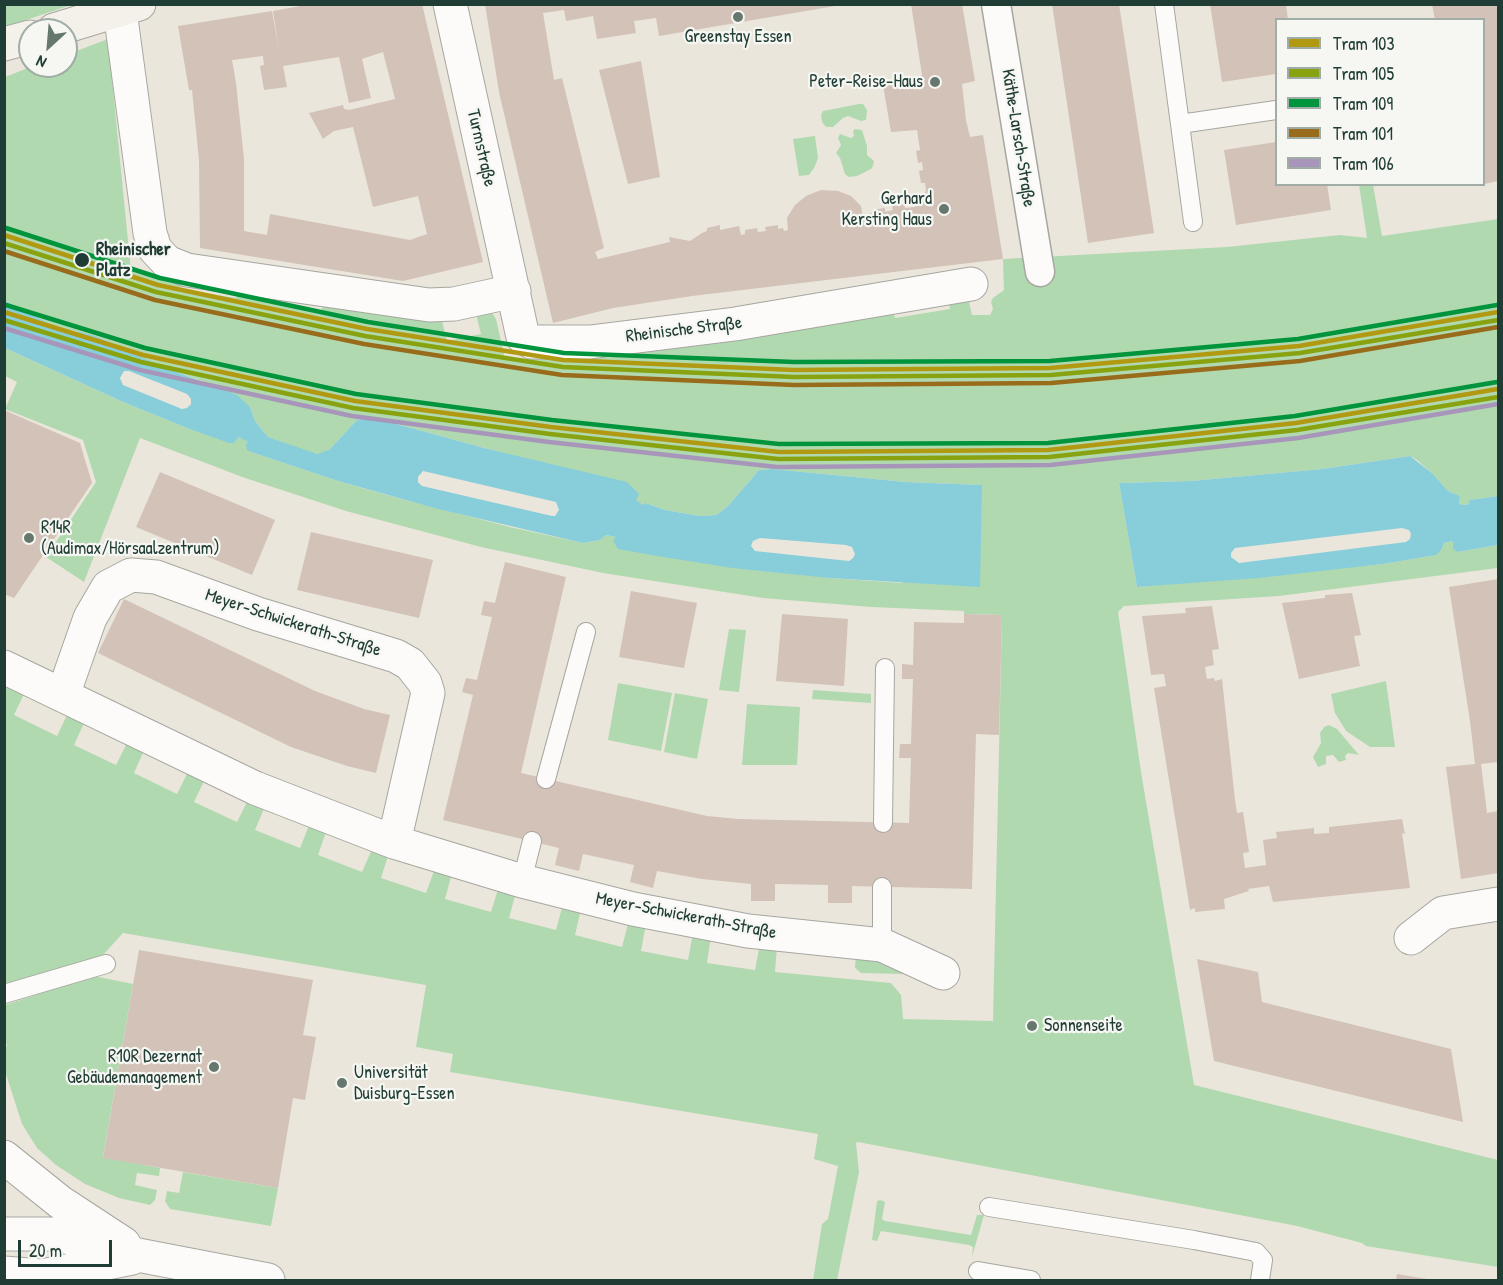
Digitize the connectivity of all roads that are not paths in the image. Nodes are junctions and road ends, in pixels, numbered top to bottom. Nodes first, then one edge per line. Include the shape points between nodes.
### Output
1 (450, 4) edge
2 (996, 4) edge
3 (1164, 4) edge
4 (130, 8) edge
5 (78, 23) edge
6 (1275, 110) edge
7 (1180, 124) junction
8 (1193, 222) dead end
9 (1040, 272) dead end
10 (971, 284) dead end
11 (514, 291) junction
12 (586, 632) dead end
13 (4, 667) edge
14 (885, 668) dead end
15 (63, 695) junction
16 (546, 779) dead end
17 (883, 823) dead end
18 (394, 842) junction
19 (532, 842) dead end
20 (522, 881) junction
21 (882, 887) dead end
22 (1498, 904) edge
23 (1411, 938) dead end
24 (882, 945) junction
25 (106, 964) dead end
26 (943, 973) dead end
27 (4, 994) edge
28 (4, 1157) edge
29 (989, 1207) dead end
30 (4, 1234) edge
31 (143, 1256) junction
32 (978, 1271) dead end
33 (4, 1273) edge
34 (267, 1281) edge
35 (1031, 1281) edge
36 (1260, 1281) edge

1 - 11 street, Turmstraße
2 - 9 street, Käthe-Larsch-Straße
3 - 7 lane
4 - 5 main road
4 - 11 street via 150,233 155,249 167,262 187,270 429,305 454,304
6 - 7 lane
7 - 8 lane
10 - 11 street, Rheinische Straße via 735,324 590,342 531,342 523,337
12 - 16 lane
13 - 15 street, Meyer-Schwickerath-Straße
14 - 17 lane
15 - 18 street, Meyer-Schwickerath-Straße via 255,788
15 - 18 street, Meyer-Schwickerath-Straße via 90,618 108,587 131,575 156,577 258,614 396,656 410,664 428,693
18 - 20 street, Meyer-Schwickerath-Straße
19 - 20 lane
20 - 24 street, Meyer-Schwickerath-Straße via 633,909 748,931
21 - 24 lane
22 - 23 street via 1443,913
24 - 26 street, Meyer-Schwickerath-Straße
25 - 27 lane
28 - 31 street via 60,1202
29 - 36 lane via 1256,1252 1263,1260
30 - 31 street via 53,1234
31 - 33 street via 42,1276
31 - 34 street
32 - 35 lane

